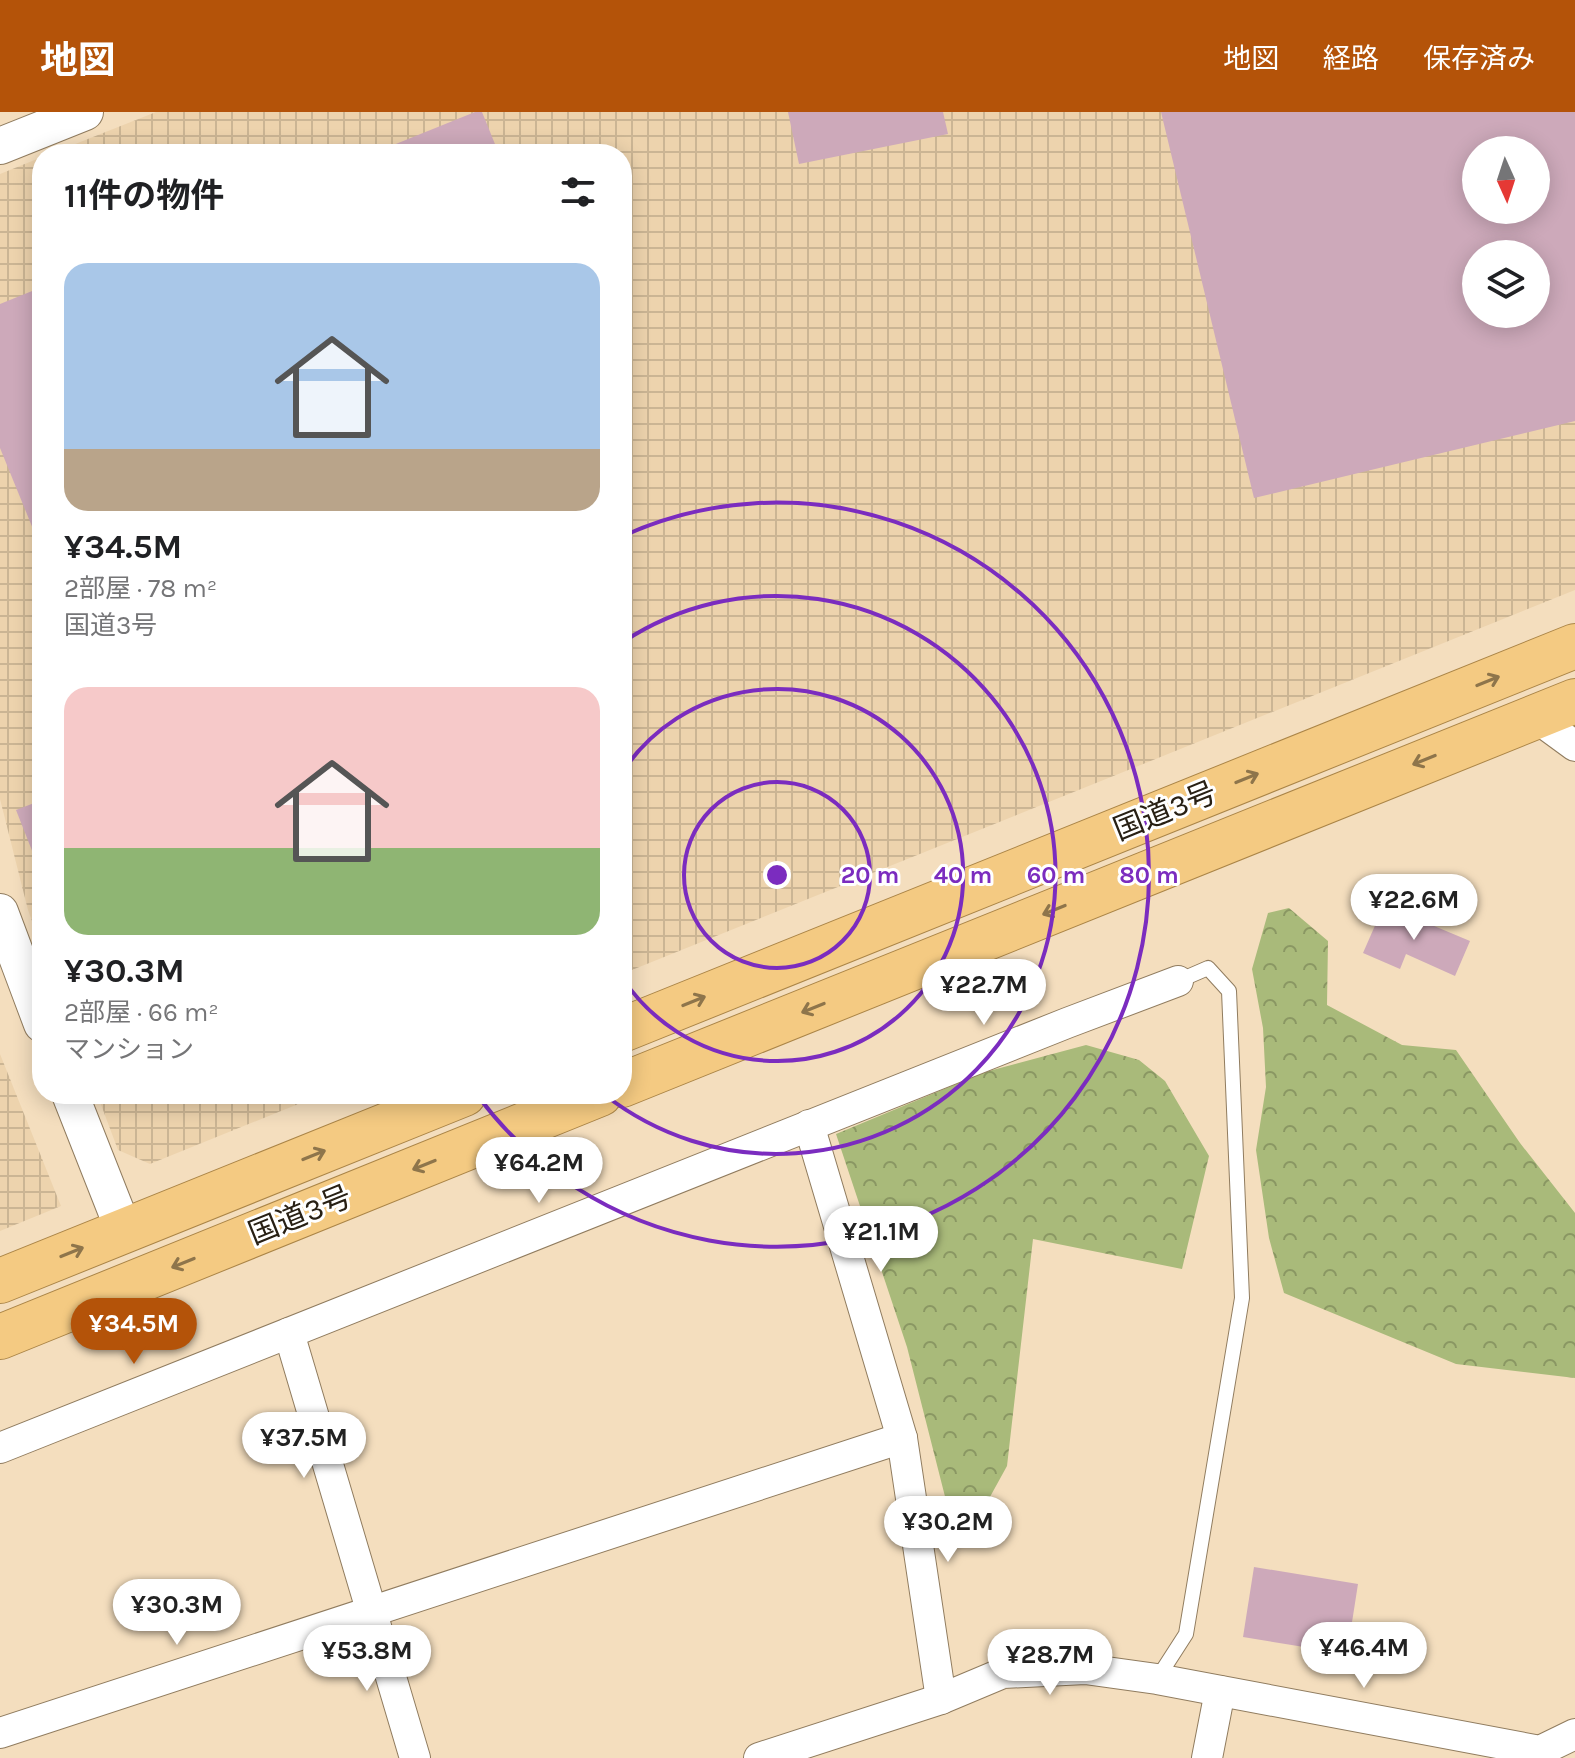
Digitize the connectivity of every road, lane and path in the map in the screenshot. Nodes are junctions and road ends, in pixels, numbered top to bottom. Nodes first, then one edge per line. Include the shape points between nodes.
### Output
1 (85, 112) edge
2 (0, 146) edge
3 (1575, 646) edge
4 (1575, 701) edge
5 (1534, 716) junction
6 (1575, 746) edge
7 (0, 912) edge
8 (1178, 981) joint
9 (32, 999) edge
10 (632, 1026) edge
11 (632, 1081) edge
12 (74, 1104) edge
13 (439, 1104) edge
14 (575, 1104) edge
15 (809, 1125) junction
16 (124, 1231) junction
17 (0, 1281) edge
18 (289, 1333) junction
19 (0, 1337) edge
20 (902, 1438) junction
21 (0, 1448) edge
22 (371, 1612) junction
23 (1157, 1679) junction
24 (1220, 1691) junction
25 (941, 1699) junction
26 (0, 1733) edge
27 (1575, 1734) edge
28 (1541, 1756) edge
29 (415, 1758) edge
30 (759, 1758) edge
31 (1207, 1758) edge

1 - 2 street
10 -> 3 highway, 国道3号
4 - 5 highway, 国道3号
5 - 6 street
5 -> 11 highway, 国道3号
7 - 9 street
8 - 15 street
8 - 23 lane via 1208,968 1229,991 1242,1298 1186,1634
12 - 16 street
16 -> 13 highway, 国道3号
14 -> 19 highway, 国道3号
15 - 18 street
15 - 20 street
17 -> 16 highway, 国道3号
18 - 21 street
18 - 22 street
20 - 22 street
20 - 25 street
22 - 26 street
22 - 29 street
23 - 24 street
23 - 25 street via 1085,1669 1003,1673
24 - 28 street
24 - 31 street
25 - 30 street
27 - 28 street

